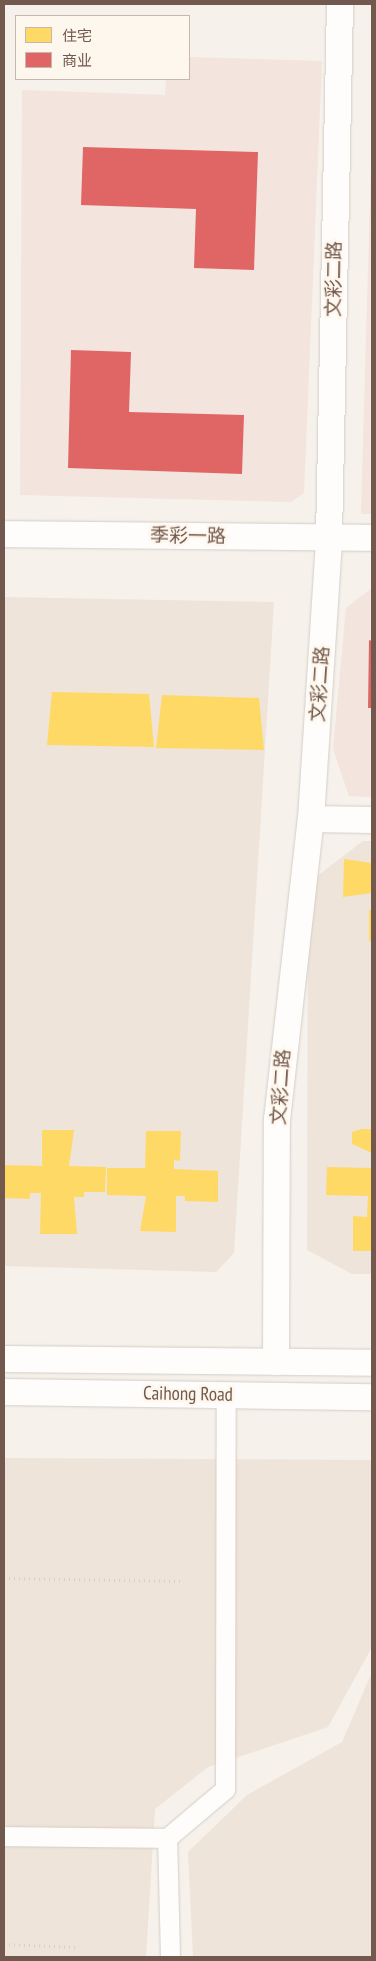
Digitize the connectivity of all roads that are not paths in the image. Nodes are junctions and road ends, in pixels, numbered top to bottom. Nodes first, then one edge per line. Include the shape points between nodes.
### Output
1 (340, 4) edge
2 (4, 534) edge
3 (329, 537) junction
4 (372, 538) edge
5 (311, 819) junction
6 (372, 820) edge
7 (4, 1359) edge
8 (276, 1362) junction
9 (372, 1363) edge
10 (4, 1392) edge
11 (226, 1394) junction
12 (372, 1397) edge
13 (4, 1836) edge
14 (167, 1838) junction
15 (170, 1957) edge

1 - 3 street, 文彩二路
2 - 3 street, 季彩一路
3 - 4 street, 季彩一路
3 - 5 street, 文彩二路
5 - 6 street
5 - 8 street, 文彩二路 via 277,1120
7 - 8 street, Caihong Road
8 - 9 street, Caihong Road
10 - 11 street, Caihong Road
11 - 12 street, Caihong Road
11 - 14 street via 224,1790
13 - 14 street
14 - 15 street

